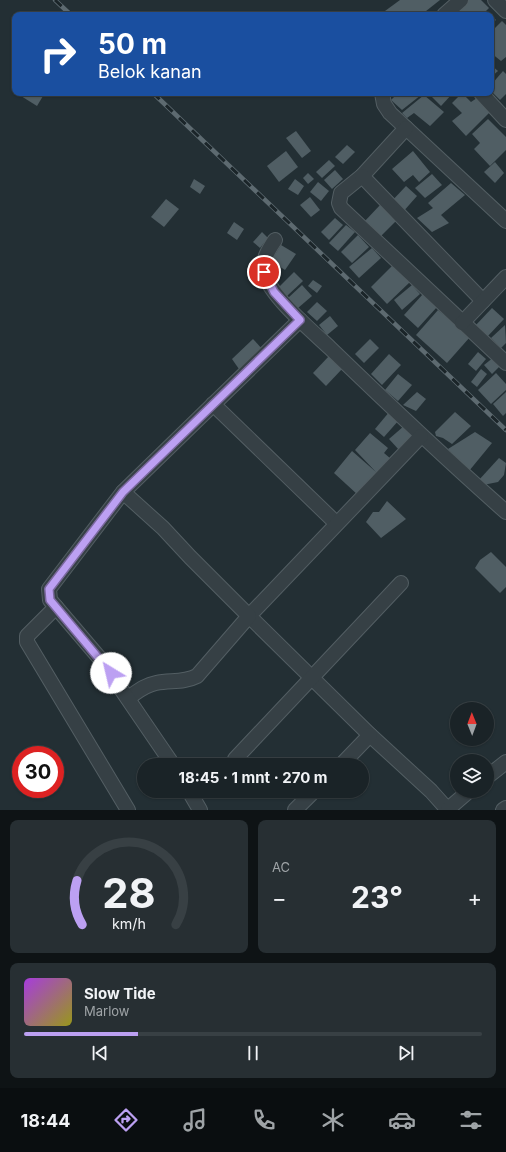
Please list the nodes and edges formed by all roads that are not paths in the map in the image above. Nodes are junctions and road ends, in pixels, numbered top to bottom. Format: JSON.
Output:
{"nodes":[{"id":1,"x":460,"y":0,"type":"edge"},
{"id":2,"x":494,"y":0,"type":"edge"},
{"id":3,"x":506,"y":11,"type":"edge"},
{"id":4,"x":447,"y":12,"type":"edge"},
{"id":5,"x":383,"y":96,"type":"edge"},
{"id":6,"x":484,"y":96,"type":"edge"},
{"id":7,"x":506,"y":120,"type":"edge"},
{"id":8,"x":406,"y":128,"type":"junction"},
{"id":9,"x":362,"y":176,"type":"junction"},
{"id":10,"x":506,"y":220,"type":"edge"},
{"id":11,"x":275,"y":240,"type":"dead end"},
{"id":12,"x":506,"y":277,"type":"edge"},
{"id":13,"x":483,"y":301,"type":"junction"},
{"id":14,"x":300,"y":320,"type":"junction"},
{"id":15,"x":462,"y":323,"type":"junction"},
{"id":16,"x":506,"y":363,"type":"edge"},
{"id":17,"x":213,"y":404,"type":"junction"},
{"id":18,"x":421,"y":436,"type":"junction"},
{"id":19,"x":123,"y":492,"type":"junction"},
{"id":20,"x":506,"y":512,"type":"edge"},
{"id":21,"x":336,"y":523,"type":"junction"},
{"id":22,"x":401,"y":583,"type":"dead end"},
{"id":23,"x":56,"y":607,"type":"junction"},
{"id":24,"x":250,"y":616,"type":"junction"},
{"id":25,"x":310,"y":677,"type":"junction"},
{"id":26,"x":128,"y":698,"type":"junction"},
{"id":27,"x":370,"y":735,"type":"junction"},
{"id":28,"x":168,"y":758,"type":"edge"},
{"id":29,"x":236,"y":758,"type":"edge"},
{"id":30,"x":348,"y":758,"type":"edge"},
{"id":31,"x":506,"y":762,"type":"edge"},
{"id":32,"x":494,"y":771,"type":"edge"},
{"id":33,"x":192,"y":798,"type":"edge"},
{"id":34,"x":307,"y":798,"type":"edge"},
{"id":35,"x":461,"y":798,"type":"edge"},
{"id":36,"x":506,"y":808,"type":"edge"},
{"id":37,"x":128,"y":810,"type":"edge"},
{"id":38,"x":200,"y":810,"type":"edge"},
{"id":39,"x":295,"y":810,"type":"edge"},
{"id":40,"x":448,"y":810,"type":"edge"},
{"id":41,"x":503,"y":810,"type":"edge"}],
"edges":[{"from":1,"to":4,"type":"street"},
{"from":2,"to":3,"type":"street"},
{"from":5,"to":8,"type":"street"},
{"from":6,"to":7,"type":"street"},
{"from":8,"to":9,"type":"street"},
{"from":8,"to":10,"type":"street"},
{"from":9,"to":13,"type":"street"},
{"from":9,"to":15,"type":"street"},
{"from":11,"to":14,"type":"street"},
{"from":12,"to":13,"type":"street"},
{"from":13,"to":15,"type":"street"},
{"from":14,"to":17,"type":"street"},
{"from":14,"to":18,"type":"street"},
{"from":15,"to":16,"type":"street"},
{"from":17,"to":19,"type":"street"},
{"from":17,"to":21,"type":"street"},
{"from":18,"to":20,"type":"street"},
{"from":18,"to":21,"type":"street"},
{"from":19,"to":23,"type":"street"},
{"from":19,"to":24,"type":"street"},
{"from":21,"to":24,"type":"street"},
{"from":22,"to":25,"type":"street"},
{"from":23,"to":26,"type":"street"},
{"from":23,"to":37,"type":"street"},
{"from":24,"to":25,"type":"street"},
{"from":24,"to":26,"type":"street"},
{"from":25,"to":27,"type":"street"},
{"from":25,"to":29,"type":"street"},
{"from":26,"to":28,"type":"street"},
{"from":27,"to":30,"type":"street"},
{"from":27,"to":40,"type":"street"},
{"from":31,"to":32,"type":"street"},
{"from":33,"to":38,"type":"street"},
{"from":34,"to":39,"type":"street"},
{"from":35,"to":40,"type":"street"},
{"from":36,"to":41,"type":"street"}]}
